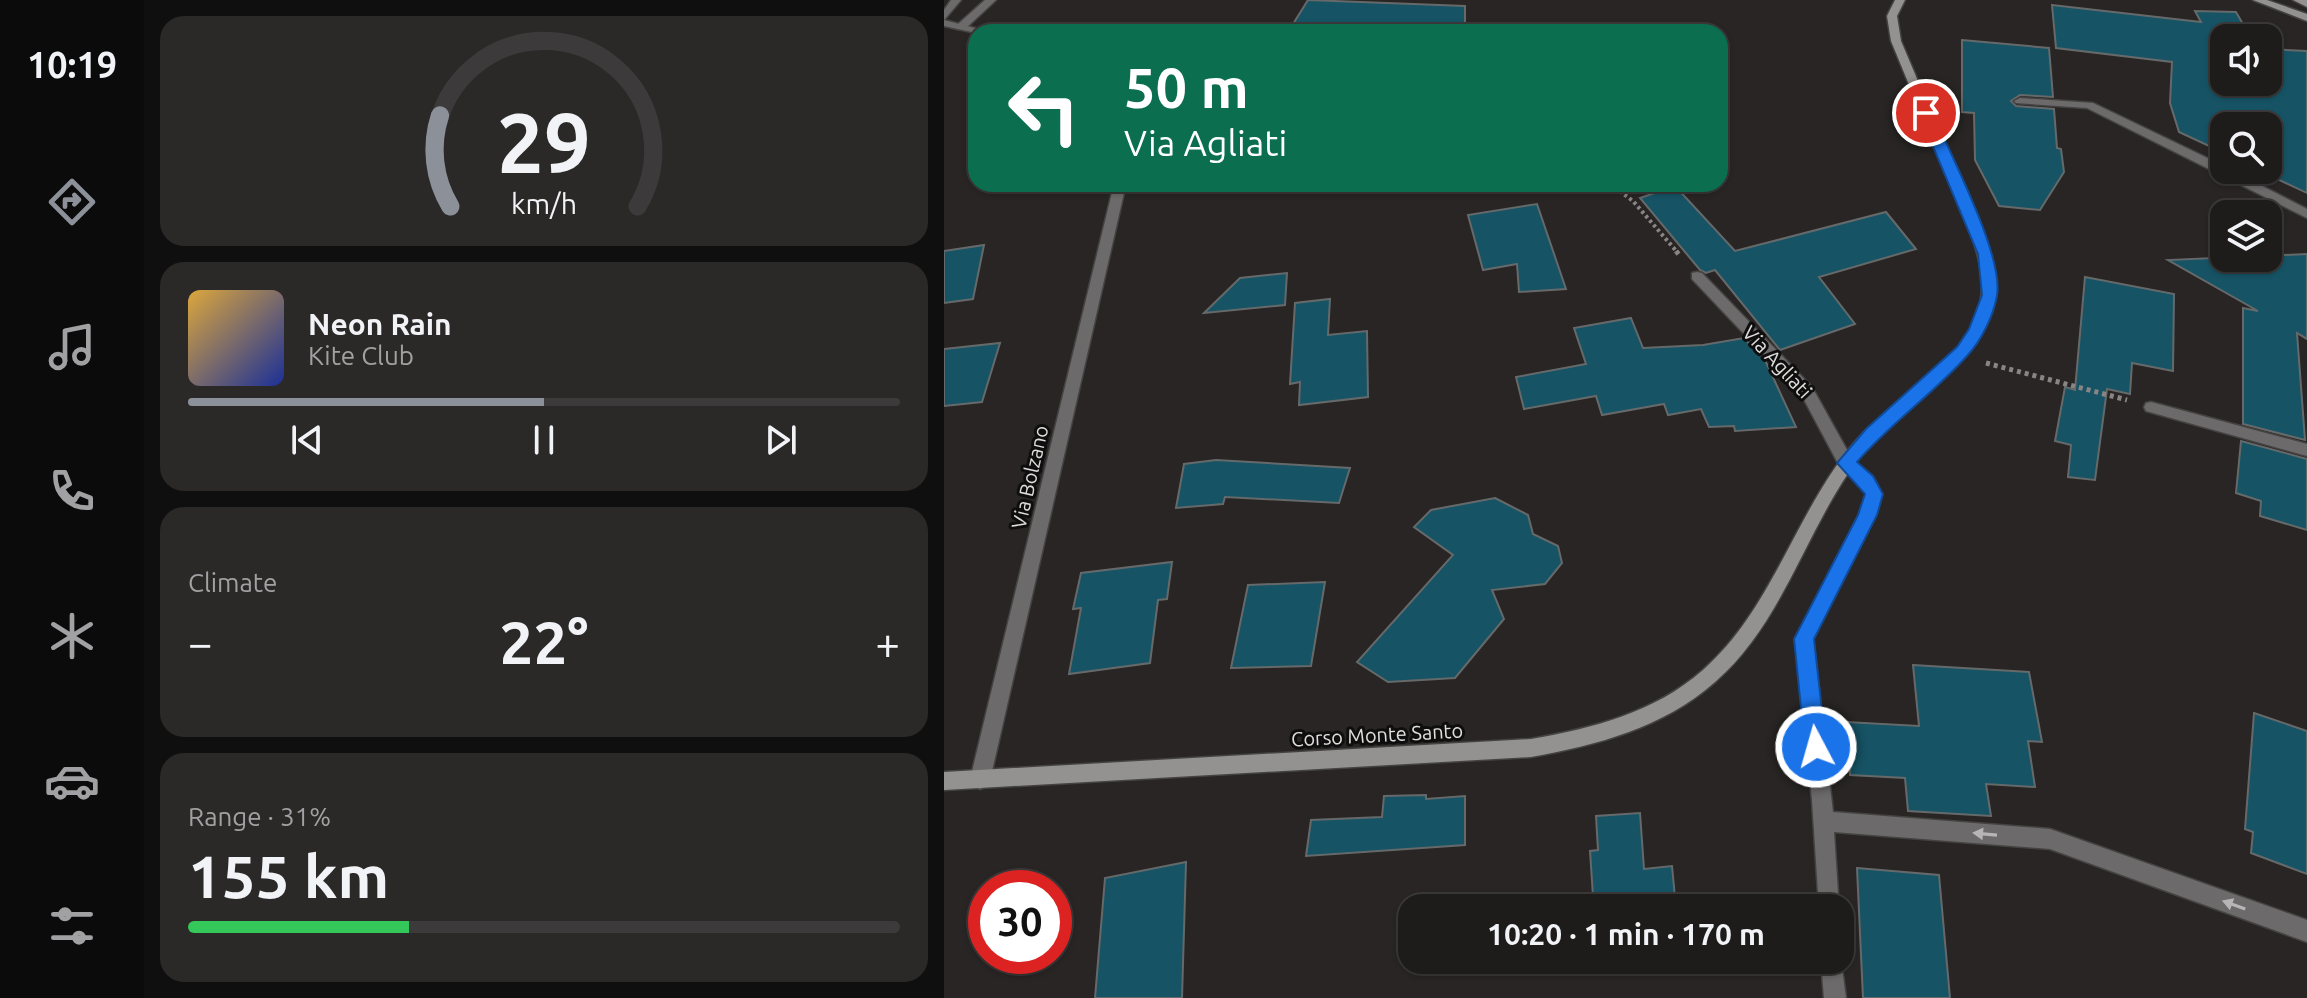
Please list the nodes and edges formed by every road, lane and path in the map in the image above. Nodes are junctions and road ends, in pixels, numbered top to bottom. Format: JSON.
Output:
{"nodes":[{"id":1,"x":956,"y":0,"type":"edge"},
{"id":2,"x":991,"y":0,"type":"edge"},
{"id":3,"x":1900,"y":0,"type":"edge"},
{"id":4,"x":2258,"y":0,"type":"edge"},
{"id":5,"x":2298,"y":0,"type":"edge"},
{"id":6,"x":2307,"y":4,"type":"edge"},
{"id":7,"x":2307,"y":18,"type":"edge"},
{"id":8,"x":944,"y":20,"type":"edge"},
{"id":9,"x":961,"y":27,"type":"junction"},
{"id":10,"x":968,"y":28,"type":"edge"},
{"id":11,"x":2020,"y":101,"type":"dead end"},
{"id":12,"x":1118,"y":192,"type":"edge"},
{"id":13,"x":1621,"y":192,"type":"edge"},
{"id":14,"x":2307,"y":214,"type":"edge"},
{"id":15,"x":1697,"y":276,"type":"joint"},
{"id":16,"x":1981,"y":361,"type":"dead end"},
{"id":17,"x":2151,"y":407,"type":"joint"},
{"id":18,"x":2307,"y":450,"type":"edge"},
{"id":19,"x":1846,"y":463,"type":"junction"},
{"id":20,"x":980,"y":780,"type":"junction"},
{"id":21,"x":944,"y":781,"type":"edge"},
{"id":22,"x":1823,"y":821,"type":"junction"},
{"id":23,"x":1828,"y":894,"type":"edge"},
{"id":24,"x":2307,"y":931,"type":"edge"},
{"id":25,"x":1833,"y":974,"type":"edge"},
{"id":26,"x":1835,"y":998,"type":"edge"}],
"edges":[{"from":1,"to":8,"type":"street"},
{"from":2,"to":9,"type":"street"},
{"from":3,"to":19,"type":"main road","name":"Corso Monte Santo"},
{"from":4,"to":7,"type":"main road"},
{"from":5,"to":6,"type":"main road"},
{"from":8,"to":9,"type":"street"},
{"from":9,"to":10,"type":"street"},
{"from":11,"to":14,"type":"street"},
{"from":12,"to":20,"type":"street","name":"Via Bolzano"},
{"from":13,"to":15,"type":"path"},
{"from":15,"to":19,"type":"street","name":"Via Agliati"},
{"from":16,"to":17,"type":"path"},
{"from":17,"to":18,"type":"street"},
{"from":19,"to":20,"type":"main road","name":"Corso Monte Santo"},
{"from":19,"to":22,"type":"street","name":"Via Agliati"},
{"from":20,"to":21,"type":"main road","name":"Corso Monte Santo"},
{"from":22,"to":23,"type":"street","name":"Via Agliati"},
{"from":24,"to":22,"type":"street","one_way":true},
{"from":25,"to":26,"type":"street"}]}
